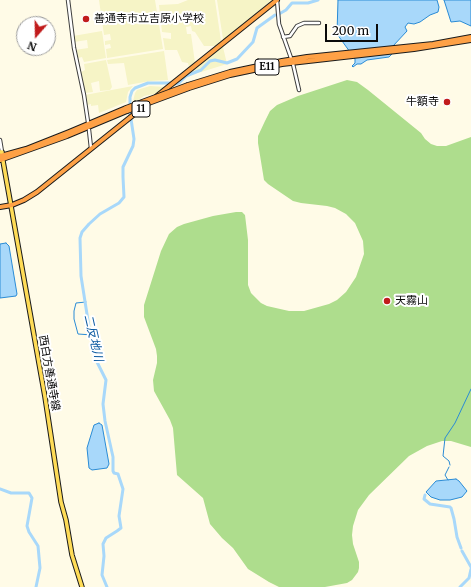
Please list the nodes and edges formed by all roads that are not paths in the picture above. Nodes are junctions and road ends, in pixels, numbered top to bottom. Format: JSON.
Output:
{"nodes":[{"id":1,"x":68,"y":0,"type":"edge"},
{"id":2,"x":277,"y":0,"type":"edge"},
{"id":3,"x":319,"y":23,"type":"dead end"},
{"id":4,"x":283,"y":37,"type":"junction"},
{"id":5,"x":471,"y":37,"type":"edge"},
{"id":6,"x":471,"y":40,"type":"edge"},
{"id":7,"x":395,"y":50,"type":"junction"},
{"id":8,"x":291,"y":58,"type":"dead end"},
{"id":9,"x":293,"y":64,"type":"dead end"},
{"id":10,"x":299,"y":90,"type":"dead end"},
{"id":11,"x":127,"y":109,"type":"junction"},
{"id":12,"x":88,"y":122,"type":"dead end"},
{"id":13,"x":89,"y":130,"type":"dead end"},
{"id":14,"x":0,"y":140,"type":"edge"},
{"id":15,"x":91,"y":149,"type":"junction"},
{"id":16,"x":1,"y":154,"type":"edge"},
{"id":17,"x":2,"y":161,"type":"edge"},
{"id":18,"x":12,"y":205,"type":"junction"},
{"id":19,"x":0,"y":207,"type":"edge"},
{"id":20,"x":82,"y":587,"type":"edge"}],
"edges":[{"from":1,"to":12,"type":"street"},
{"from":2,"to":4,"type":"street"},
{"from":2,"to":15,"type":"highway","number":"11"},
{"from":3,"to":4,"type":"street"},
{"from":4,"to":8,"type":"street"},
{"from":5,"to":7,"type":"highway","number":"E11"},
{"from":6,"to":7,"type":"highway","number":"E11"},
{"from":7,"to":11,"type":"highway","number":"E11","bridge":true},
{"from":9,"to":10,"type":"street"},
{"from":11,"to":16,"type":"highway","number":"E11"},
{"from":11,"to":17,"type":"highway","number":"E11"},
{"from":13,"to":15,"type":"street"},
{"from":14,"to":16,"type":"street"},
{"from":15,"to":18,"type":"highway","number":"11"},
{"from":17,"to":18,"type":"main road","name":"西白方善通寺線"},
{"from":18,"to":19,"type":"highway","number":"11"},
{"from":18,"to":20,"type":"main road","name":"西白方善通寺線"}]}
